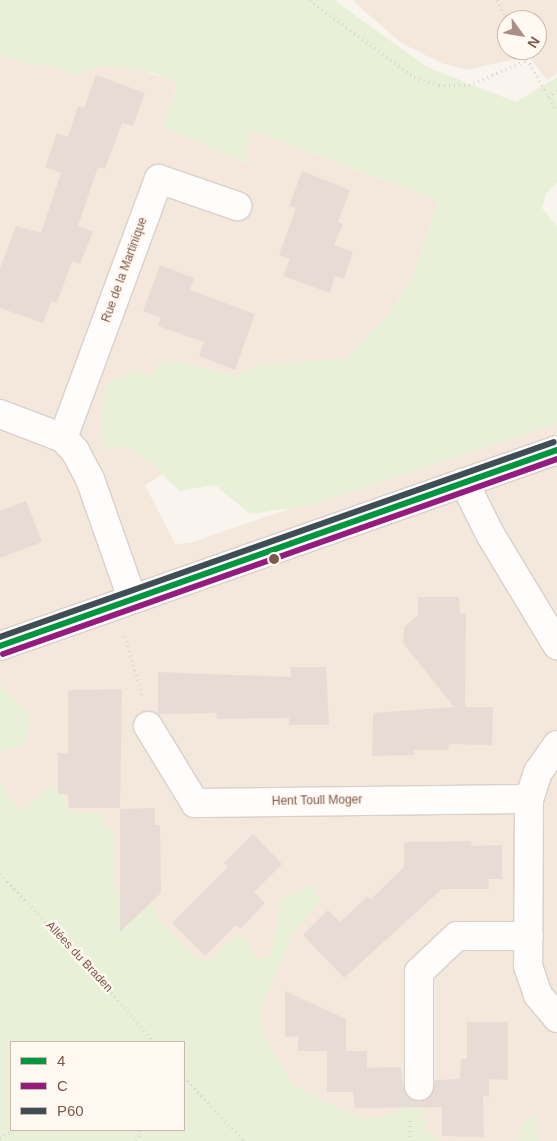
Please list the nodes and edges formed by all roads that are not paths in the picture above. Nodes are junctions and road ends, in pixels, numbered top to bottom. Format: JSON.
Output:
{"nodes":[{"id":1,"x":237,"y":206,"type":"dead end"},
{"id":2,"x":0,"y":414,"type":"edge"},
{"id":3,"x":63,"y":438,"type":"junction"},
{"id":4,"x":557,"y":450,"type":"edge"},
{"id":5,"x":464,"y":482,"type":"junction"},
{"id":6,"x":125,"y":601,"type":"junction"},
{"id":7,"x":557,"y":645,"type":"edge"},
{"id":8,"x":0,"y":646,"type":"edge"},
{"id":9,"x":148,"y":726,"type":"road end"},
{"id":10,"x":557,"y":746,"type":"edge"},
{"id":11,"x":529,"y":799,"type":"junction"},
{"id":12,"x":529,"y":936,"type":"junction"},
{"id":13,"x":557,"y":1018,"type":"edge"},
{"id":14,"x":419,"y":1086,"type":"dead end"}],
"edges":[{"from":1,"to":3,"type":"street","name":"Rue de la Martinique"},
{"from":2,"to":3,"type":"street"},
{"from":3,"to":6,"type":"street"},
{"from":4,"to":5,"type":"street"},
{"from":5,"to":6,"type":"street"},
{"from":5,"to":7,"type":"street"},
{"from":6,"to":8,"type":"street"},
{"from":9,"to":11,"type":"street","name":"Hent Toull Moger"},
{"from":10,"to":11,"type":"street"},
{"from":11,"to":12,"type":"street"},
{"from":12,"to":13,"type":"street"},
{"from":12,"to":14,"type":"street"}]}
